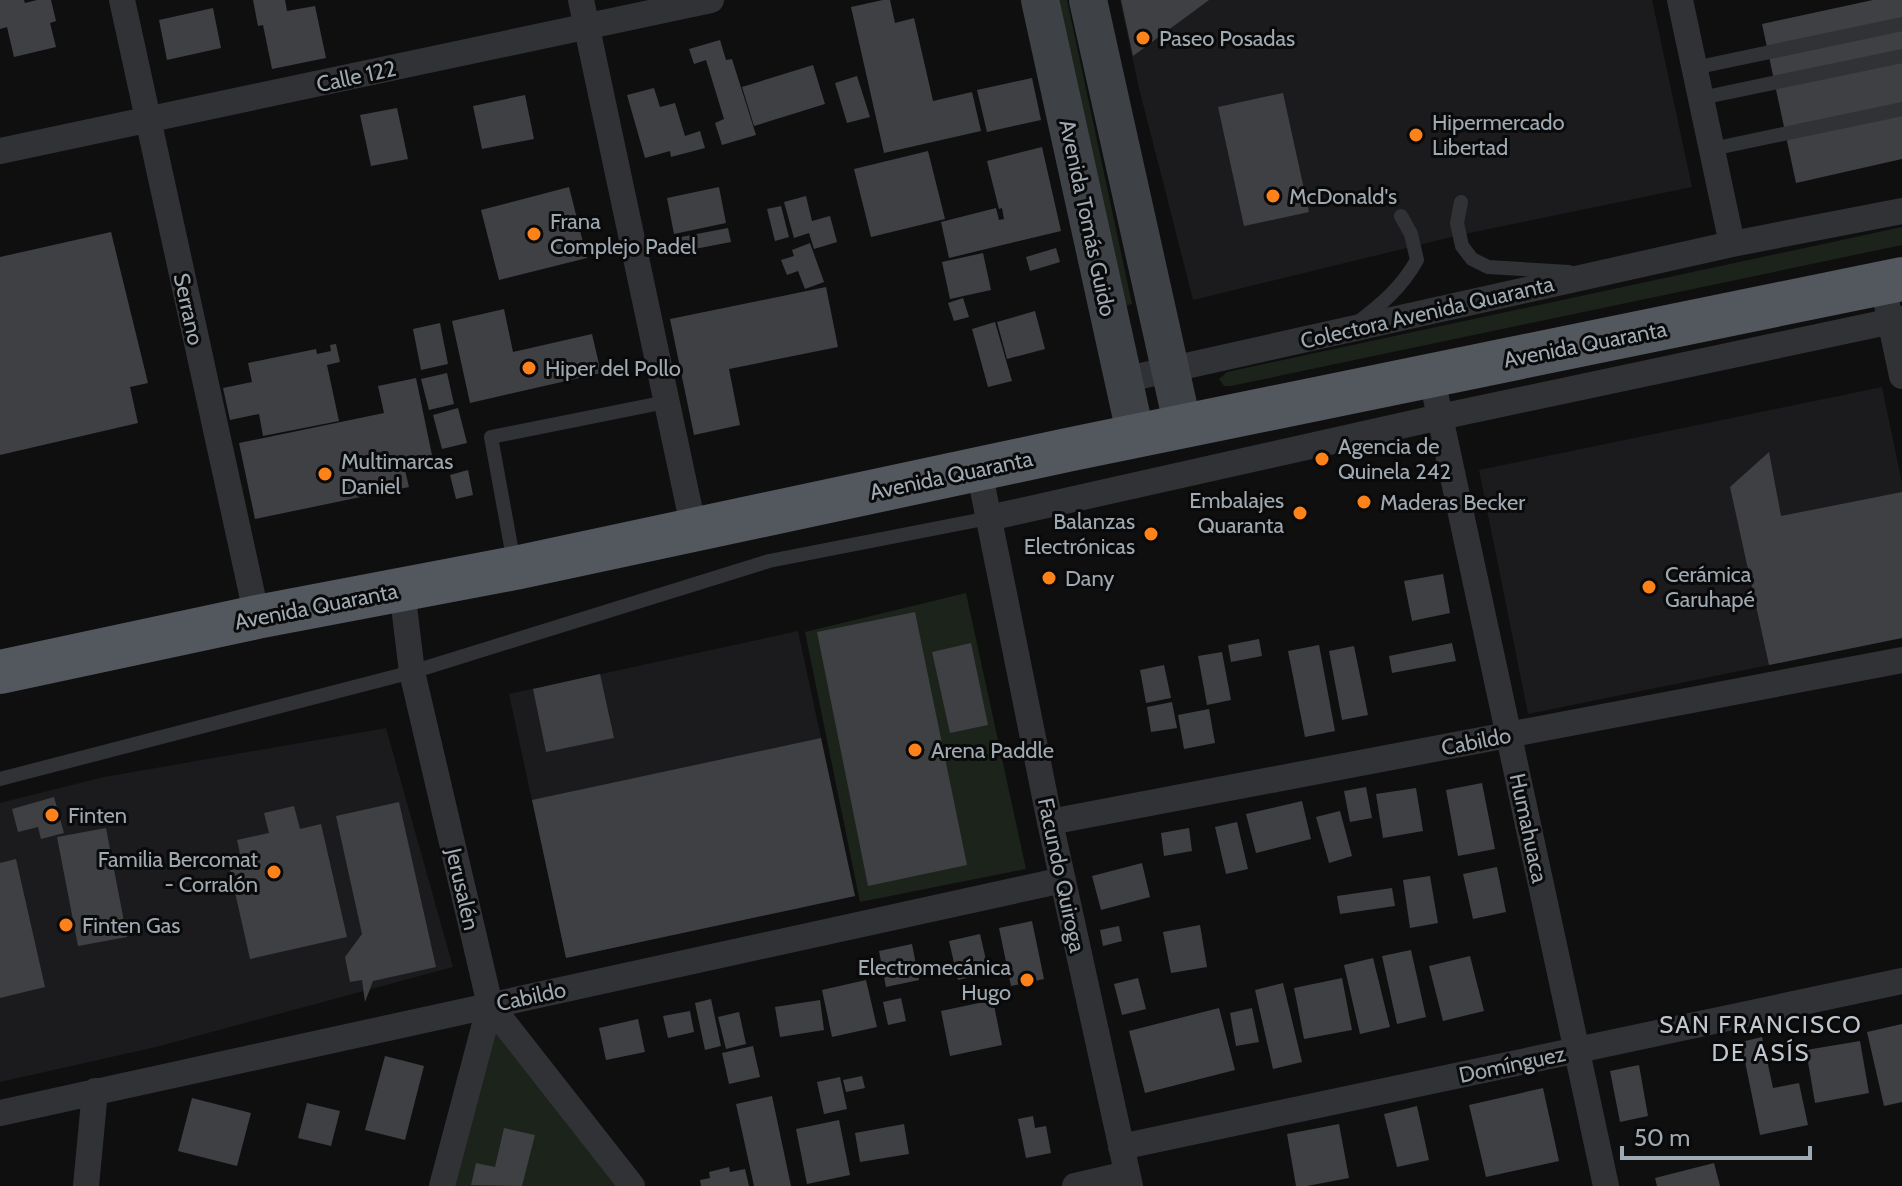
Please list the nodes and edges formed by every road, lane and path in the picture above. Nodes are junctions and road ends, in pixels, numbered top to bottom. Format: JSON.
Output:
{"nodes":[{"id":1,"x":122,"y":0,"type":"edge"},
{"id":2,"x":581,"y":0,"type":"edge"},
{"id":3,"x":711,"y":0,"type":"edge"},
{"id":4,"x":1040,"y":0,"type":"edge"},
{"id":5,"x":1088,"y":0,"type":"edge"},
{"id":6,"x":1680,"y":0,"type":"edge"},
{"id":7,"x":1902,"y":24,"type":"edge"},
{"id":8,"x":587,"y":26,"type":"junction"},
{"id":9,"x":1902,"y":56,"type":"edge"},
{"id":10,"x":1694,"y":68,"type":"junction"},
{"id":11,"x":1701,"y":98,"type":"junction"},
{"id":12,"x":1902,"y":109,"type":"edge"},
{"id":13,"x":148,"y":120,"type":"junction"},
{"id":14,"x":1712,"y":149,"type":"junction"},
{"id":15,"x":0,"y":151,"type":"edge"},
{"id":16,"x":1461,"y":202,"type":"dead end"},
{"id":17,"x":1902,"y":211,"type":"edge"},
{"id":18,"x":1401,"y":216,"type":"dead end"},
{"id":19,"x":1732,"y":244,"type":"junction"},
{"id":20,"x":1598,"y":274,"type":"junction"},
{"id":21,"x":1894,"y":301,"type":"edge"},
{"id":22,"x":1347,"y":330,"type":"junction"},
{"id":23,"x":1170,"y":370,"type":"junction"},
{"id":24,"x":1431,"y":375,"type":"junction"},
{"id":25,"x":1902,"y":376,"type":"edge"},
{"id":26,"x":1123,"y":380,"type":"junction"},
{"id":27,"x":666,"y":402,"type":"junction"},
{"id":28,"x":1440,"y":417,"type":"junction"},
{"id":29,"x":1183,"y":427,"type":"junction"},
{"id":30,"x":1136,"y":437,"type":"junction"},
{"id":31,"x":979,"y":470,"type":"junction"},
{"id":32,"x":989,"y":518,"type":"junction"},
{"id":33,"x":694,"y":530,"type":"junction"},
{"id":34,"x":515,"y":568,"type":"junction"},
{"id":35,"x":402,"y":590,"type":"junction"},
{"id":36,"x":257,"y":617,"type":"junction"},
{"id":37,"x":1902,"y":660,"type":"edge"},
{"id":38,"x":0,"y":672,"type":"edge"},
{"id":39,"x":412,"y":672,"type":"junction"},
{"id":40,"x":1509,"y":735,"type":"junction"},
{"id":41,"x":0,"y":779,"type":"edge"},
{"id":42,"x":1050,"y":822,"type":"junction"},
{"id":43,"x":1063,"y":880,"type":"junction"},
{"id":44,"x":1902,"y":981,"type":"edge"},
{"id":45,"x":490,"y":1005,"type":"junction"},
{"id":46,"x":1576,"y":1050,"type":"junction"},
{"id":47,"x":95,"y":1091,"type":"junction"},
{"id":48,"x":0,"y":1113,"type":"edge"},
{"id":49,"x":1121,"y":1147,"type":"junction"},
{"id":50,"x":1128,"y":1180,"type":"edge"},
{"id":51,"x":86,"y":1186,"type":"edge"},
{"id":52,"x":442,"y":1186,"type":"edge"},
{"id":53,"x":632,"y":1186,"type":"edge"},
{"id":54,"x":1075,"y":1186,"type":"edge"},
{"id":55,"x":1606,"y":1186,"type":"edge"}],
"edges":[{"from":1,"to":13,"type":"street","name":"Serrano"},
{"from":2,"to":8,"type":"street"},
{"from":3,"to":8,"type":"street","name":"Calle 122"},
{"from":4,"to":26,"type":"main road","name":"Avenida Tomás Guido"},
{"from":5,"to":23,"type":"main road"},
{"from":6,"to":10,"type":"street"},
{"from":7,"to":10,"type":"lane"},
{"from":8,"to":13,"type":"street","name":"Calle 122"},
{"from":8,"to":27,"type":"street"},
{"from":9,"to":11,"type":"lane"},
{"from":10,"to":11,"type":"street"},
{"from":11,"to":14,"type":"street"},
{"from":12,"to":14,"type":"lane"},
{"from":13,"to":15,"type":"street","name":"Calle 122"},
{"from":13,"to":36,"type":"street","name":"Serrano"},
{"from":14,"to":19,"type":"street"},
{"from":16,"to":20,"type":"lane"},
{"from":17,"to":19,"type":"street","name":"Colectora Avenida Quaranta"},
{"from":18,"to":22,"type":"lane"},
{"from":19,"to":20,"type":"street","name":"Colectora Avenida Quaranta"},
{"from":20,"to":22,"type":"street","name":"Colectora Avenida Quaranta"},
{"from":21,"to":24,"type":"highway","name":"Avenida Quaranta"},
{"from":21,"to":25,"type":"street"},
{"from":21,"to":28,"type":"street"},
{"from":22,"to":23,"type":"street","name":"Colectora Avenida Quaranta"},
{"from":23,"to":26,"type":"street","name":"Colectora Avenida Quaranta"},
{"from":23,"to":29,"type":"main road"},
{"from":24,"to":28,"type":"street","name":"Humahuaca"},
{"from":24,"to":29,"type":"highway","name":"Avenida Quaranta"},
{"from":26,"to":30,"type":"main road","name":"Avenida Tomás Guido"},
{"from":27,"to":33,"type":"street"},
{"from":27,"to":34,"type":"lane"},
{"from":28,"to":32,"type":"street"},
{"from":28,"to":40,"type":"street","name":"Humahuaca"},
{"from":29,"to":30,"type":"highway","name":"Avenida Quaranta"},
{"from":30,"to":31,"type":"highway","name":"Avenida Quaranta"},
{"from":31,"to":32,"type":"street","name":"Facundo Quiroga"},
{"from":31,"to":33,"type":"highway","name":"Avenida Quaranta"},
{"from":32,"to":39,"type":"lane"},
{"from":32,"to":42,"type":"street","name":"Facundo Quiroga"},
{"from":33,"to":34,"type":"highway","name":"Avenida Quaranta"},
{"from":34,"to":35,"type":"highway","name":"Avenida Quaranta"},
{"from":35,"to":36,"type":"highway","name":"Avenida Quaranta"},
{"from":35,"to":39,"type":"street","name":"Jerusalén"},
{"from":36,"to":38,"type":"highway","name":"Avenida Quaranta"},
{"from":37,"to":40,"type":"street","name":"Cabildo"},
{"from":39,"to":41,"type":"lane"},
{"from":39,"to":45,"type":"street","name":"Jerusalén"},
{"from":40,"to":42,"type":"street","name":"Cabildo"},
{"from":40,"to":46,"type":"street","name":"Humahuaca"},
{"from":42,"to":43,"type":"street","name":"Facundo Quiroga"},
{"from":43,"to":45,"type":"street","name":"Cabildo"},
{"from":43,"to":49,"type":"street","name":"Facundo Quiroga"},
{"from":44,"to":46,"type":"street","name":"Domínguez"},
{"from":45,"to":47,"type":"street","name":"Cabildo"},
{"from":45,"to":52,"type":"street","name":"Jerusalén"},
{"from":45,"to":53,"type":"street"},
{"from":46,"to":49,"type":"street","name":"Domínguez"},
{"from":46,"to":55,"type":"street","name":"Humahuaca"},
{"from":47,"to":48,"type":"street","name":"Cabildo"},
{"from":47,"to":51,"type":"street"},
{"from":49,"to":50,"type":"street","name":"Facundo Quiroga"},
{"from":50,"to":54,"type":"street"}]}
